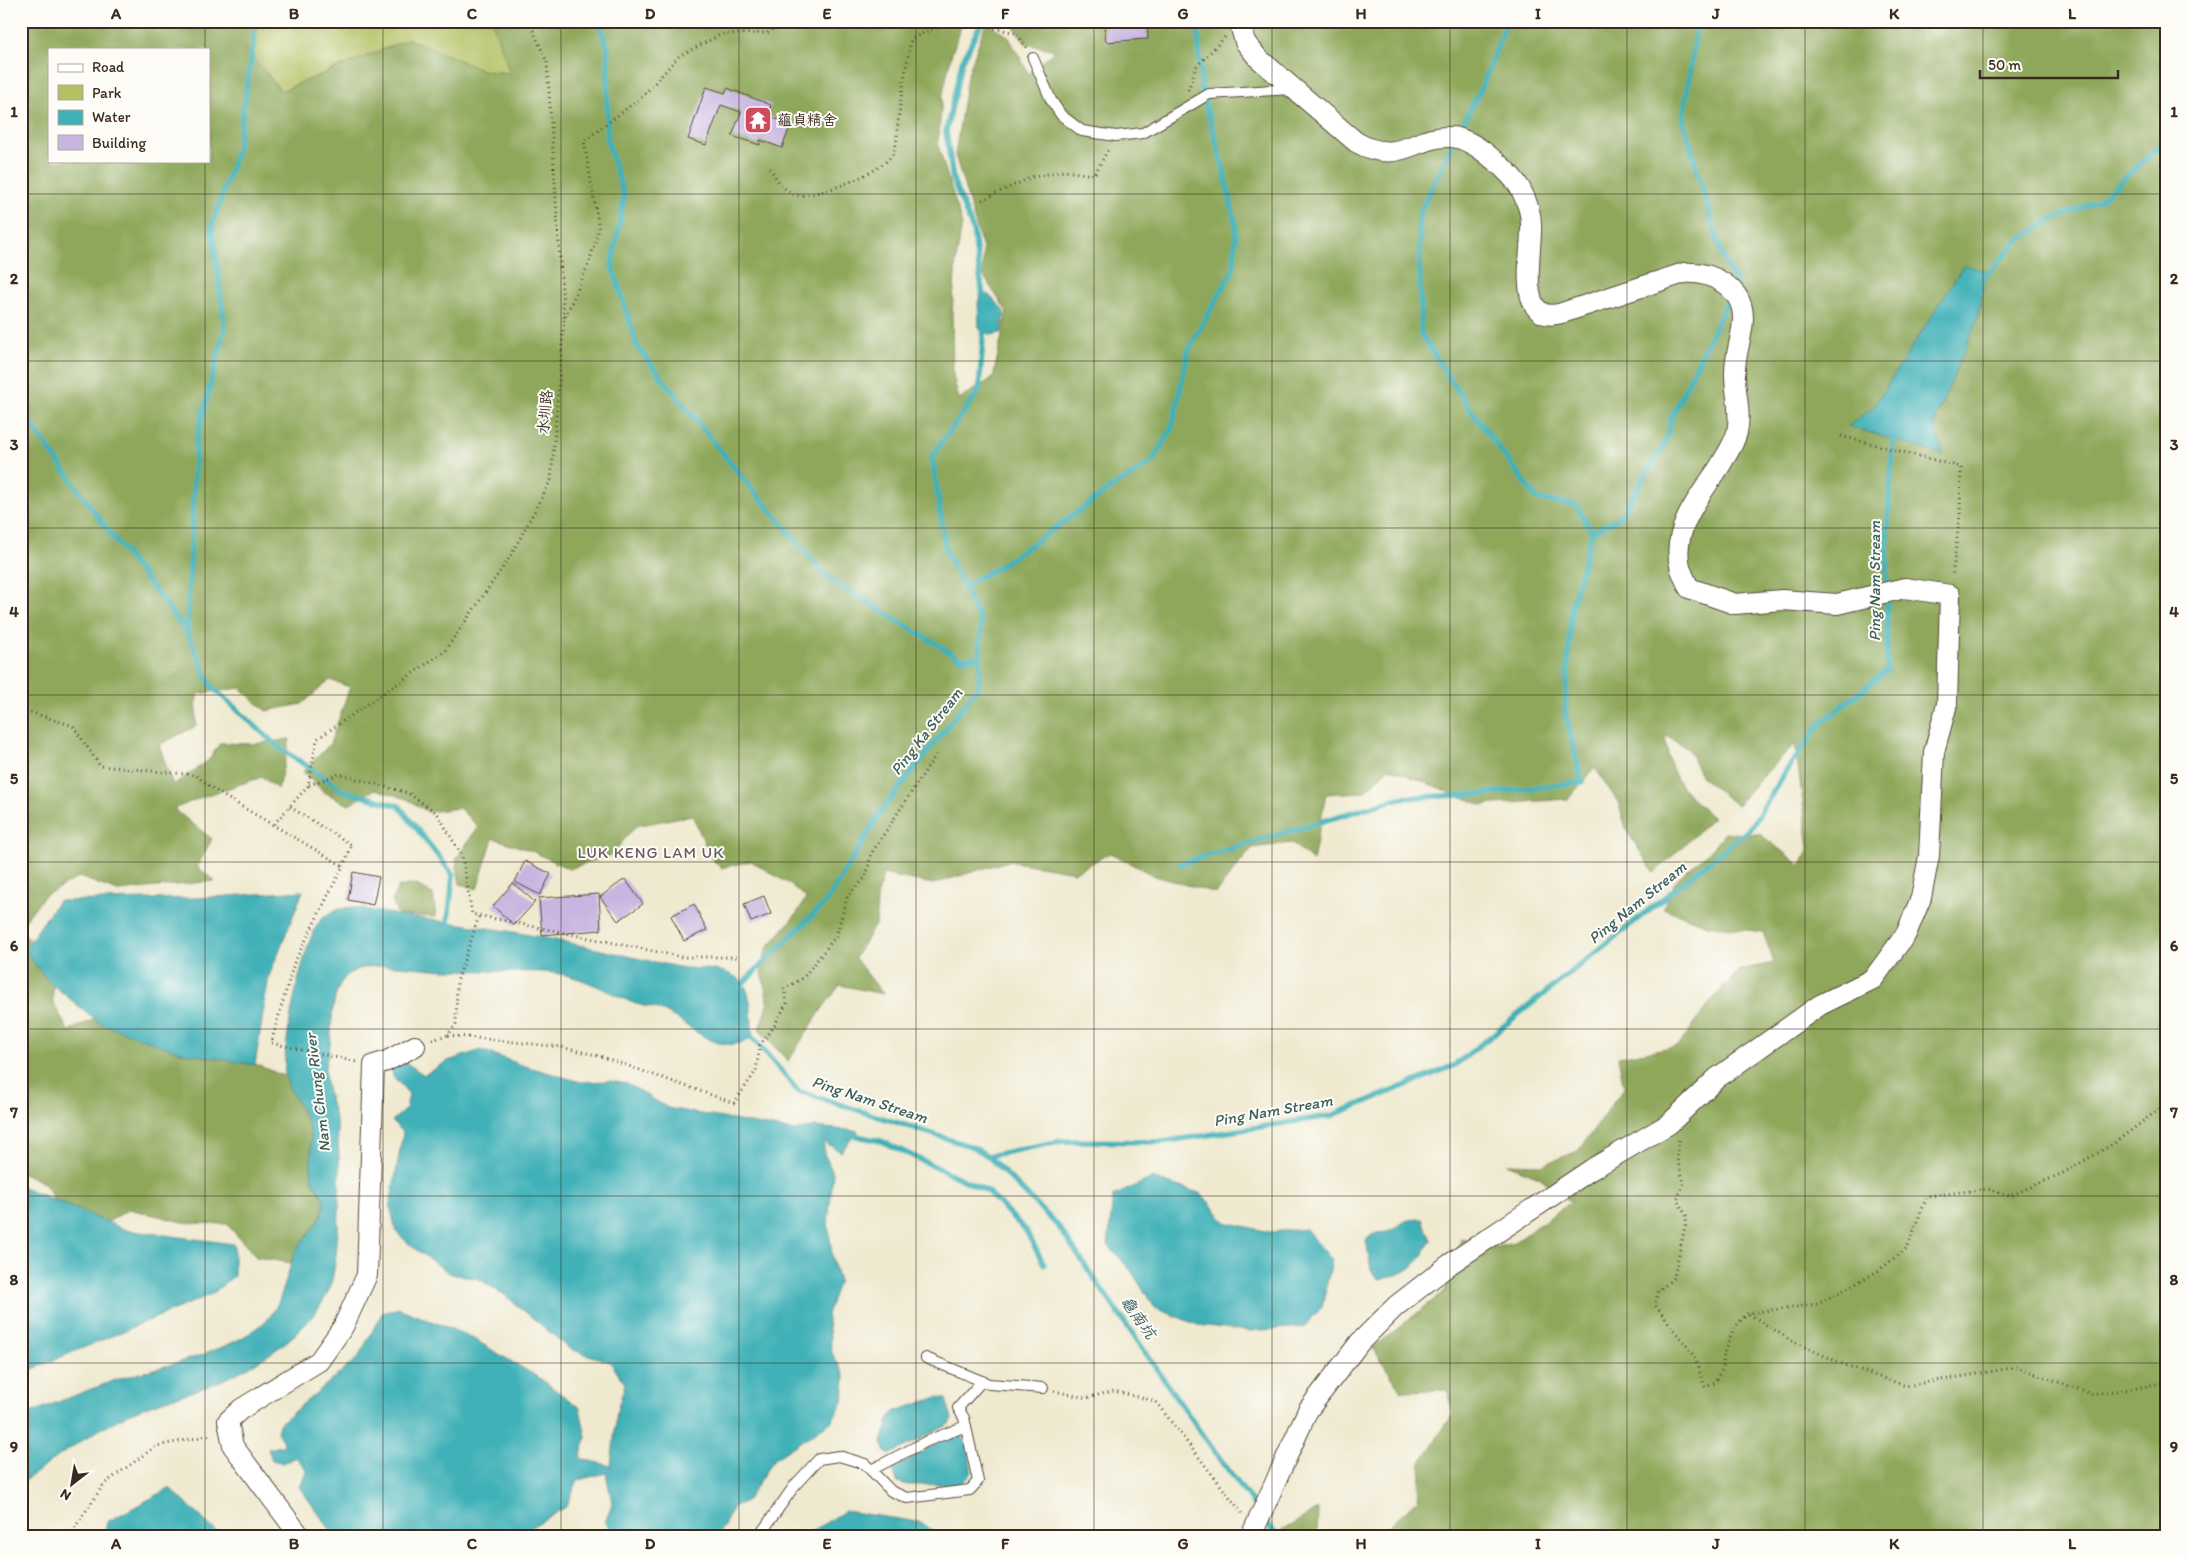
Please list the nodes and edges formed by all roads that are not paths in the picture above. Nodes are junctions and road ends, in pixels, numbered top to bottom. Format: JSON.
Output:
{"nodes":[{"id":1,"x":1239,"y":22,"type":"edge"},
{"id":2,"x":1032,"y":58,"type":"road end"},
{"id":3,"x":1295,"y":89,"type":"junction"},
{"id":4,"x":415,"y":1046,"type":"road end"},
{"id":5,"x":926,"y":1358,"type":"dead end"},
{"id":6,"x":982,"y":1381,"type":"junction"},
{"id":7,"x":1043,"y":1388,"type":"road end"},
{"id":8,"x":966,"y":1426,"type":"junction"},
{"id":9,"x":871,"y":1470,"type":"junction"},
{"id":10,"x":1253,"y":1533,"type":"edge"},
{"id":11,"x":300,"y":1536,"type":"edge"},
{"id":12,"x":759,"y":1536,"type":"edge"}],
"edges":[{"from":1,"to":3,"type":"street"},
{"from":2,"to":3,"type":"lane"},
{"from":3,"to":10,"type":"street"},
{"from":4,"to":11,"type":"street"},
{"from":5,"to":6,"type":"lane"},
{"from":6,"to":7,"type":"lane"},
{"from":6,"to":8,"type":"lane"},
{"from":8,"to":9,"type":"lane"},
{"from":8,"to":9,"type":"lane"},
{"from":9,"to":12,"type":"lane"}]}
